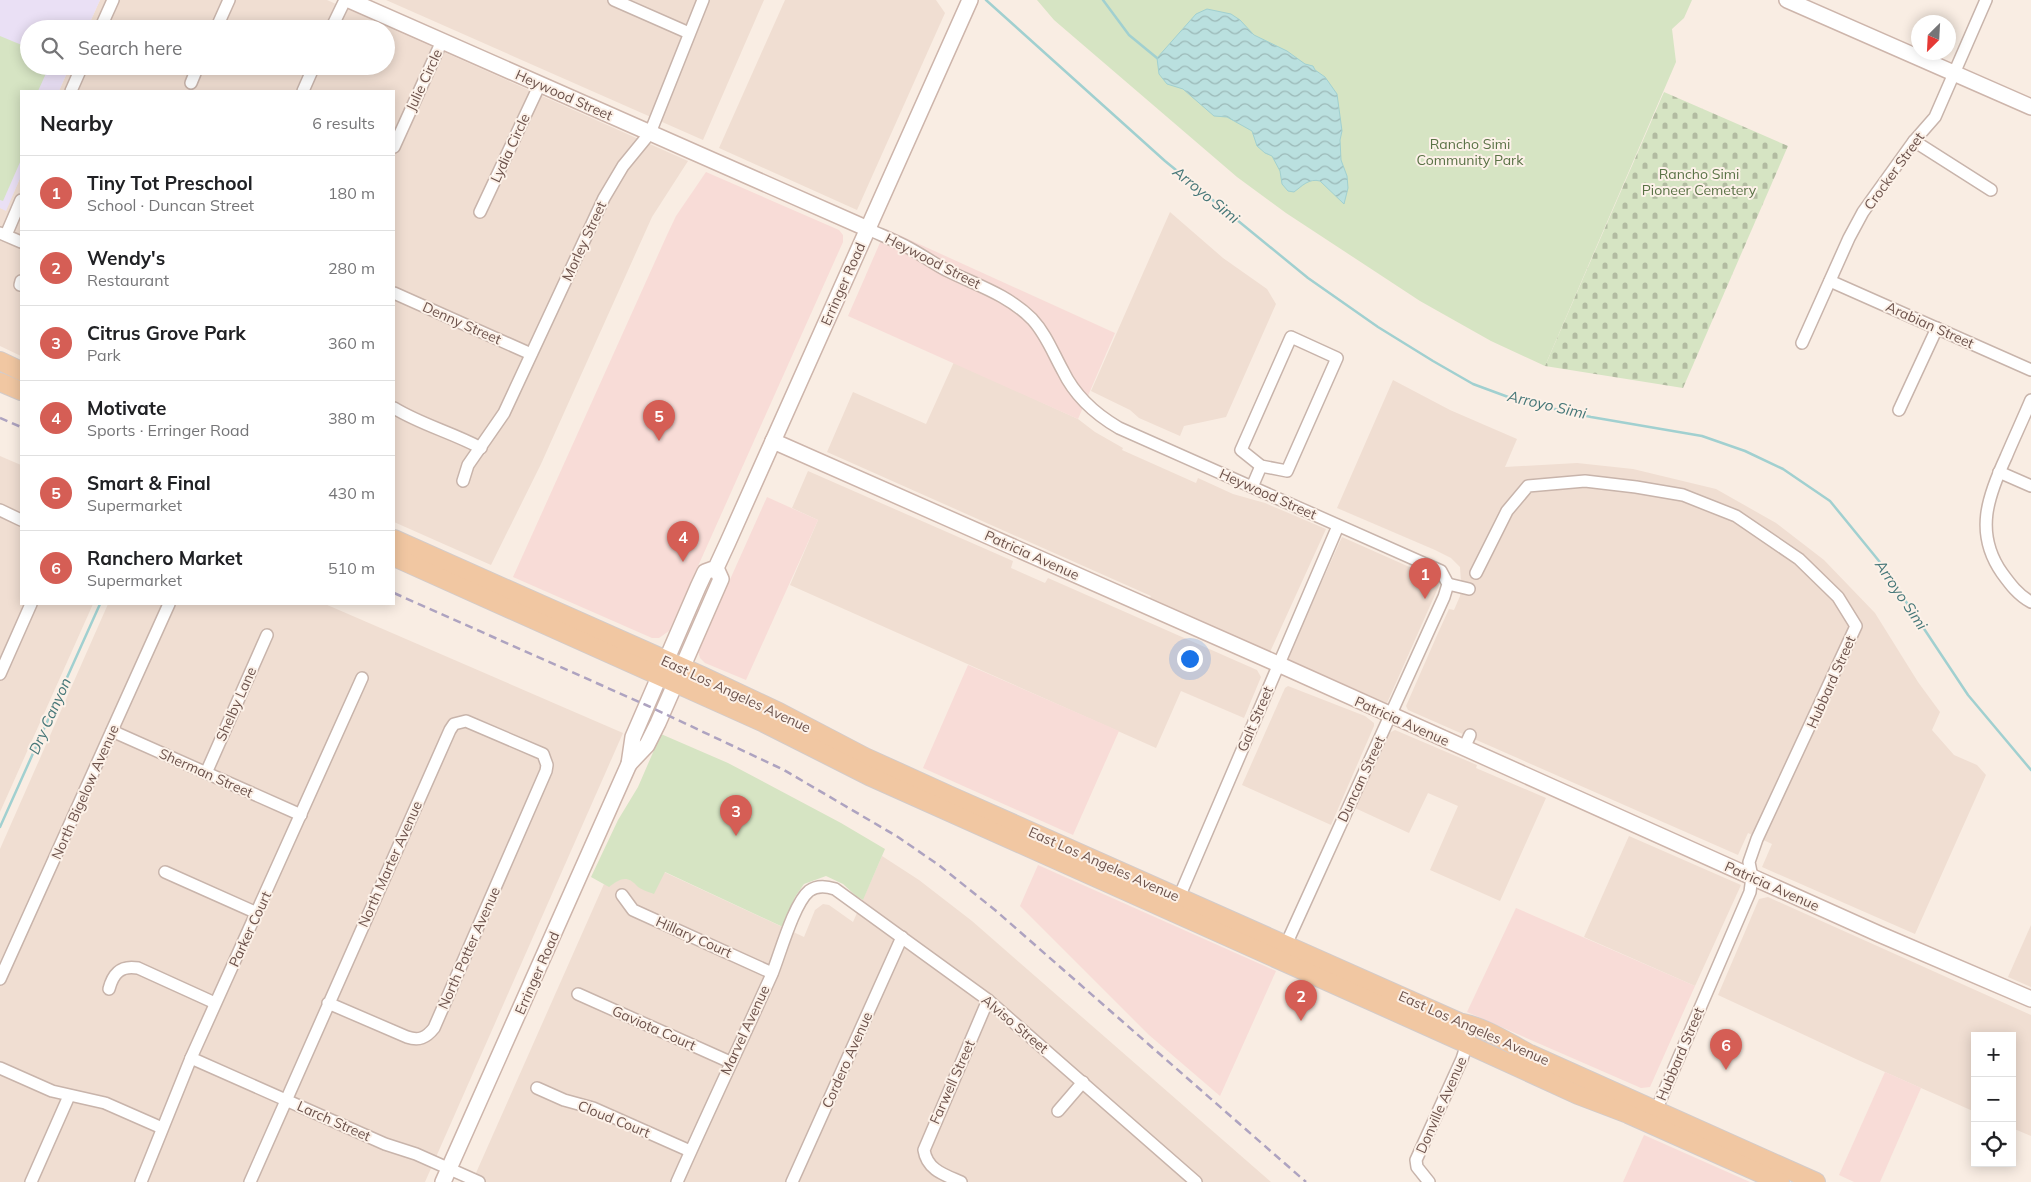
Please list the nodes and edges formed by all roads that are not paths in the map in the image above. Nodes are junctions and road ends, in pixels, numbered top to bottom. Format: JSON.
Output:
{"nodes":[{"id":1,"x":113,"y":0,"type":"edge"},
{"id":2,"x":229,"y":0,"type":"edge"},
{"id":3,"x":345,"y":0,"type":"edge"},
{"id":4,"x":349,"y":0,"type":"edge"},
{"id":5,"x":614,"y":0,"type":"edge"},
{"id":6,"x":703,"y":0,"type":"edge"},
{"id":7,"x":970,"y":0,"type":"edge"},
{"id":8,"x":1787,"y":0,"type":"edge"},
{"id":9,"x":1986,"y":0,"type":"edge"},
{"id":10,"x":104,"y":20,"type":"edge"},
{"id":11,"x":220,"y":20,"type":"edge"},
{"id":12,"x":336,"y":20,"type":"edge"},
{"id":13,"x":394,"y":20,"type":"edge"},
{"id":14,"x":395,"y":20,"type":"edge"},
{"id":15,"x":689,"y":33,"type":"junction"},
{"id":16,"x":442,"y":41,"type":"junction"},
{"id":17,"x":1952,"y":73,"type":"junction"},
{"id":18,"x":78,"y":75,"type":"edge"},
{"id":19,"x":194,"y":75,"type":"edge"},
{"id":20,"x":310,"y":75,"type":"edge"},
{"id":21,"x":191,"y":83,"type":"dead end"},
{"id":22,"x":540,"y":84,"type":"junction"},
{"id":23,"x":71,"y":90,"type":"edge"},
{"id":24,"x":303,"y":90,"type":"edge"},
{"id":25,"x":2031,"y":108,"type":"edge"},
{"id":26,"x":650,"y":133,"type":"junction"},
{"id":27,"x":1914,"y":141,"type":"junction"},
{"id":28,"x":395,"y":144,"type":"edge"},
{"id":29,"x":1991,"y":190,"type":"dead end"},
{"id":30,"x":20,"y":202,"type":"edge"},
{"id":31,"x":480,"y":212,"type":"dead end"},
{"id":32,"x":868,"y":229,"type":"junction"},
{"id":33,"x":3,"y":234,"type":"edge"},
{"id":34,"x":20,"y":242,"type":"edge"},
{"id":35,"x":1830,"y":281,"type":"junction"},
{"id":36,"x":395,"y":293,"type":"edge"},
{"id":37,"x":1937,"y":328,"type":"junction"},
{"id":38,"x":1802,"y":343,"type":"dead end"},
{"id":39,"x":531,"y":354,"type":"junction"},
{"id":40,"x":0,"y":361,"type":"edge"},
{"id":41,"x":2031,"y":370,"type":"edge"},
{"id":42,"x":20,"y":371,"type":"edge"},
{"id":43,"x":0,"y":382,"type":"edge"},
{"id":44,"x":20,"y":391,"type":"edge"},
{"id":45,"x":2031,"y":400,"type":"edge"},
{"id":46,"x":395,"y":409,"type":"edge"},
{"id":47,"x":1899,"y":410,"type":"dead end"},
{"id":48,"x":774,"y":441,"type":"junction"},
{"id":49,"x":480,"y":448,"type":"junction"},
{"id":50,"x":1261,"y":466,"type":"junction"},
{"id":51,"x":1999,"y":472,"type":"junction"},
{"id":52,"x":463,"y":481,"type":"dead end"},
{"id":53,"x":2031,"y":486,"type":"edge"},
{"id":54,"x":1252,"y":487,"type":"junction"},
{"id":55,"x":0,"y":510,"type":"edge"},
{"id":56,"x":20,"y":520,"type":"edge"},
{"id":57,"x":1338,"y":526,"type":"junction"},
{"id":58,"x":395,"y":539,"type":"edge"},
{"id":59,"x":395,"y":557,"type":"edge"},
{"id":60,"x":1476,"y":573,"type":"dead end"},
{"id":61,"x":1448,"y":584,"type":"junction"},
{"id":62,"x":1469,"y":589,"type":"dead end"},
{"id":63,"x":2031,"y":602,"type":"edge"},
{"id":64,"x":31,"y":605,"type":"edge"},
{"id":65,"x":169,"y":605,"type":"edge"},
{"id":66,"x":267,"y":635,"type":"dead end"},
{"id":67,"x":1278,"y":664,"type":"junction"},
{"id":68,"x":671,"y":671,"type":"junction"},
{"id":69,"x":0,"y":674,"type":"edge"},
{"id":70,"x":362,"y":678,"type":"dead end"},
{"id":71,"x":1390,"y":716,"type":"junction"},
{"id":72,"x":112,"y":732,"type":"junction"},
{"id":73,"x":546,"y":760,"type":"joint"},
{"id":74,"x":206,"y":773,"type":"junction"},
{"id":75,"x":301,"y":816,"type":"junction"},
{"id":76,"x":165,"y":872,"type":"dead end"},
{"id":77,"x":1752,"y":877,"type":"junction"},
{"id":78,"x":821,"y":887,"type":"joint"},
{"id":79,"x":622,"y":895,"type":"dead end"},
{"id":80,"x":1175,"y":905,"type":"junction"},
{"id":81,"x":257,"y":913,"type":"junction"},
{"id":82,"x":902,"y":937,"type":"junction"},
{"id":83,"x":1282,"y":952,"type":"junction"},
{"id":84,"x":772,"y":973,"type":"junction"},
{"id":85,"x":0,"y":977,"type":"edge"},
{"id":86,"x":109,"y":989,"type":"dead end"},
{"id":87,"x":578,"y":994,"type":"dead end"},
{"id":88,"x":2031,"y":999,"type":"edge"},
{"id":89,"x":988,"y":1000,"type":"junction"},
{"id":90,"x":215,"y":1003,"type":"junction"},
{"id":91,"x":328,"y":1003,"type":"junction"},
{"id":92,"x":1473,"y":1025,"type":"junction"},
{"id":93,"x":1467,"y":1044,"type":"junction"},
{"id":94,"x":191,"y":1058,"type":"junction"},
{"id":95,"x":730,"y":1062,"type":"junction"},
{"id":96,"x":0,"y":1068,"type":"edge"},
{"id":97,"x":1083,"y":1082,"type":"junction"},
{"id":98,"x":537,"y":1088,"type":"dead end"},
{"id":99,"x":69,"y":1096,"type":"junction"},
{"id":100,"x":285,"y":1100,"type":"junction"},
{"id":101,"x":1058,"y":1111,"type":"dead end"},
{"id":102,"x":1653,"y":1118,"type":"junction"},
{"id":103,"x":162,"y":1128,"type":"junction"},
{"id":104,"x":690,"y":1151,"type":"junction"},
{"id":105,"x":446,"y":1176,"type":"edge"},
{"id":106,"x":31,"y":1182,"type":"edge"},
{"id":107,"x":141,"y":1182,"type":"edge"},
{"id":108,"x":250,"y":1182,"type":"edge"},
{"id":109,"x":479,"y":1182,"type":"edge"},
{"id":110,"x":676,"y":1182,"type":"edge"},
{"id":111,"x":792,"y":1182,"type":"edge"},
{"id":112,"x":961,"y":1182,"type":"edge"},
{"id":113,"x":1196,"y":1182,"type":"edge"},
{"id":114,"x":1429,"y":1182,"type":"edge"},
{"id":115,"x":1780,"y":1182,"type":"edge"},
{"id":116,"x":1816,"y":1182,"type":"edge"}],
"edges":[{"from":1,"to":10,"type":"street"},
{"from":2,"to":11,"type":"street"},
{"from":3,"to":12,"type":"street"},
{"from":4,"to":13,"type":"street","name":"Heywood Street"},
{"from":5,"to":15,"type":"street"},
{"from":6,"to":15,"type":"street","name":"Morley Street"},
{"from":7,"to":32,"type":"street","name":"Erringer Road"},
{"from":8,"to":17,"type":"street"},
{"from":9,"to":17,"type":"street","name":"Crocker Street"},
{"from":14,"to":16,"type":"street","name":"Heywood Street"},
{"from":15,"to":26,"type":"street","name":"Morley Street"},
{"from":16,"to":22,"type":"street","name":"Heywood Street"},
{"from":16,"to":28,"type":"street","name":"Julie Circle"},
{"from":17,"to":25,"type":"street"},
{"from":17,"to":27,"type":"street","name":"Crocker Street"},
{"from":18,"to":23,"type":"street"},
{"from":19,"to":21,"type":"street"},
{"from":20,"to":24,"type":"street"},
{"from":22,"to":26,"type":"street","name":"Heywood Street"},
{"from":22,"to":31,"type":"street","name":"Lydia Circle"},
{"from":26,"to":32,"type":"street","name":"Heywood Street"},
{"from":26,"to":39,"type":"street","name":"Morley Street"},
{"from":27,"to":29,"type":"street"},
{"from":27,"to":35,"type":"street","name":"Crocker Street"},
{"from":30,"to":33,"type":"street"},
{"from":32,"to":48,"type":"street","name":"Erringer Road"},
{"from":32,"to":54,"type":"street","name":"Heywood Street"},
{"from":33,"to":34,"type":"street"},
{"from":35,"to":37,"type":"street","name":"Arabian Street"},
{"from":35,"to":38,"type":"street","name":"Crocker Street"},
{"from":36,"to":39,"type":"street","name":"Denny Street"},
{"from":37,"to":41,"type":"street","name":"Arabian Street"},
{"from":37,"to":47,"type":"street"},
{"from":39,"to":49,"type":"street","name":"Morley Street"},
{"from":40,"to":42,"type":"main road"},
{"from":43,"to":44,"type":"main road"},
{"from":45,"to":51,"type":"street"},
{"from":46,"to":49,"type":"street"},
{"from":48,"to":67,"type":"street","name":"Patricia Avenue"},
{"from":48,"to":68,"type":"street","name":"Erringer Road"},
{"from":49,"to":52,"type":"street","name":"Morley Street"},
{"from":50,"to":50,"type":"street"},
{"from":50,"to":54,"type":"street"},
{"from":51,"to":53,"type":"street"},
{"from":51,"to":63,"type":"street"},
{"from":54,"to":57,"type":"street","name":"Heywood Street"},
{"from":55,"to":56,"type":"street"},
{"from":57,"to":61,"type":"street","name":"Heywood Street"},
{"from":57,"to":67,"type":"street","name":"Galt Street"},
{"from":58,"to":68,"type":"main road","name":"East Los Angeles Avenue"},
{"from":59,"to":68,"type":"main road","name":"East Los Angeles Avenue"},
{"from":60,"to":77,"type":"street","name":"Hubbard Street"},
{"from":61,"to":62,"type":"street"},
{"from":61,"to":71,"type":"street","name":"Duncan Street"},
{"from":64,"to":69,"type":"street"},
{"from":65,"to":72,"type":"street","name":"North Bigelow Avenue"},
{"from":66,"to":74,"type":"street","name":"Shelby Lane"},
{"from":67,"to":71,"type":"street","name":"Patricia Avenue"},
{"from":67,"to":80,"type":"street","name":"Galt Street"},
{"from":68,"to":80,"type":"main road","name":"East Los Angeles Avenue"},
{"from":68,"to":105,"type":"street","name":"Erringer Road"},
{"from":70,"to":75,"type":"street","name":"Parker Court"},
{"from":71,"to":77,"type":"street","name":"Patricia Avenue"},
{"from":71,"to":83,"type":"street","name":"Duncan Street"},
{"from":72,"to":74,"type":"street","name":"Sherman Street"},
{"from":72,"to":85,"type":"street","name":"North Bigelow Avenue"},
{"from":73,"to":91,"type":"street","name":"North Potter Avenue"},
{"from":73,"to":91,"type":"street","name":"North Marter Avenue"},
{"from":74,"to":75,"type":"street","name":"Sherman Street"},
{"from":75,"to":81,"type":"street","name":"Parker Court"},
{"from":76,"to":81,"type":"street"},
{"from":77,"to":88,"type":"street","name":"Patricia Avenue"},
{"from":77,"to":102,"type":"street","name":"Hubbard Street"},
{"from":78,"to":82,"type":"street","name":"Alviso Street"},
{"from":78,"to":84,"type":"street","name":"Marvel Avenue"},
{"from":79,"to":84,"type":"street","name":"Hillary Court"},
{"from":80,"to":83,"type":"main road","name":"East Los Angeles Avenue"},
{"from":81,"to":90,"type":"street","name":"Parker Court"},
{"from":82,"to":89,"type":"street","name":"Alviso Street"},
{"from":82,"to":111,"type":"street","name":"Cordero Avenue"},
{"from":83,"to":92,"type":"main road","name":"East Los Angeles Avenue"},
{"from":83,"to":93,"type":"main road","name":"East Los Angeles Avenue"},
{"from":84,"to":95,"type":"street","name":"Marvel Avenue"},
{"from":86,"to":90,"type":"street"},
{"from":87,"to":95,"type":"street","name":"Gaviota Court"},
{"from":89,"to":97,"type":"street","name":"Alviso Street"},
{"from":89,"to":112,"type":"street","name":"Farwell Street"},
{"from":90,"to":94,"type":"street","name":"Parker Court"},
{"from":91,"to":100,"type":"street","name":"North Marter Avenue"},
{"from":92,"to":93,"type":"street","name":"Donville Avenue"},
{"from":92,"to":102,"type":"main road","name":"East Los Angeles Avenue"},
{"from":93,"to":102,"type":"main road","name":"East Los Angeles Avenue"},
{"from":93,"to":114,"type":"street","name":"Donville Avenue"},
{"from":94,"to":100,"type":"street","name":"Larch Street"},
{"from":94,"to":103,"type":"street","name":"Parker Court"},
{"from":95,"to":104,"type":"street","name":"Marvel Avenue"},
{"from":96,"to":99,"type":"street"},
{"from":97,"to":101,"type":"street"},
{"from":97,"to":113,"type":"street","name":"Alviso Street"},
{"from":98,"to":104,"type":"street","name":"Cloud Court"},
{"from":99,"to":103,"type":"street"},
{"from":99,"to":106,"type":"street"},
{"from":100,"to":105,"type":"street","name":"Larch Street"},
{"from":100,"to":108,"type":"street","name":"North Marter Avenue"},
{"from":102,"to":115,"type":"main road","name":"East Los Angeles Avenue"},
{"from":102,"to":116,"type":"main road","name":"East Los Angeles Avenue"},
{"from":103,"to":107,"type":"street","name":"Parker Court"},
{"from":104,"to":110,"type":"street","name":"Marvel Avenue"},
{"from":105,"to":109,"type":"street","name":"Larch Street"}]}
